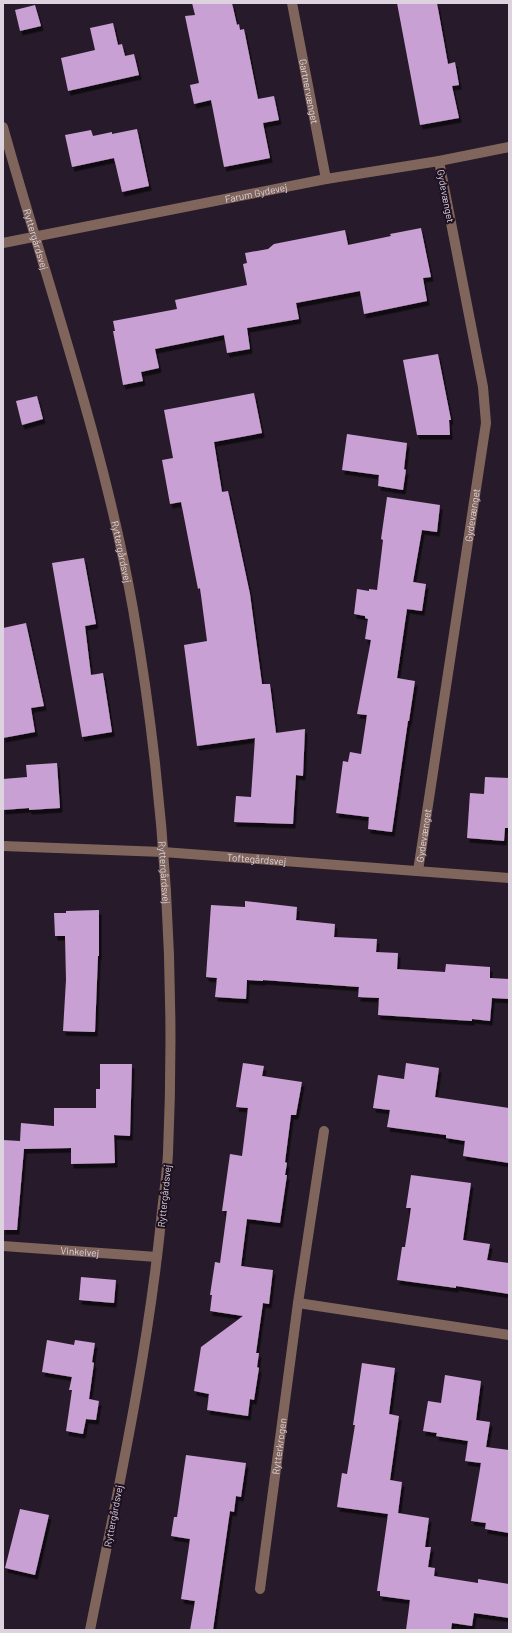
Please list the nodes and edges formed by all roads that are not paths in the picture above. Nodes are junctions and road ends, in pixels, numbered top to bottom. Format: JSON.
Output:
{"nodes":[{"id":1,"x":292,"y":3,"type":"edge"},
{"id":2,"x":3,"y":127,"type":"edge"},
{"id":3,"x":509,"y":147,"type":"edge"},
{"id":4,"x":439,"y":161,"type":"junction"},
{"id":5,"x":326,"y":179,"type":"junction"},
{"id":6,"x":35,"y":237,"type":"junction"},
{"id":7,"x":3,"y":243,"type":"edge"},
{"id":8,"x":3,"y":846,"type":"edge"},
{"id":9,"x":163,"y":852,"type":"junction"},
{"id":10,"x":418,"y":871,"type":"junction"},
{"id":11,"x":509,"y":878,"type":"edge"},
{"id":12,"x":324,"y":1131,"type":"dead end"},
{"id":13,"x":3,"y":1246,"type":"edge"},
{"id":14,"x":157,"y":1257,"type":"junction"},
{"id":15,"x":298,"y":1303,"type":"junction"},
{"id":16,"x":509,"y":1335,"type":"edge"},
{"id":17,"x":260,"y":1589,"type":"dead end"},
{"id":18,"x":90,"y":1630,"type":"edge"}],
"edges":[{"from":1,"to":5,"type":"street","name":"Gartnervænget"},
{"from":2,"to":6,"type":"street","name":"Ryttergårdsvej"},
{"from":3,"to":4,"type":"street","name":"Farum Gydevej"},
{"from":4,"to":5,"type":"street","name":"Farum Gydevej"},
{"from":4,"to":10,"type":"street","name":"Gydevænget"},
{"from":5,"to":6,"type":"street","name":"Farum Gydevej"},
{"from":6,"to":7,"type":"street","name":"Farum Gydevej"},
{"from":6,"to":9,"type":"street","name":"Ryttergårdsvej"},
{"from":8,"to":9,"type":"street","name":"Toftegårdsvej"},
{"from":9,"to":10,"type":"street","name":"Toftegårdsvej"},
{"from":9,"to":14,"type":"street","name":"Ryttergårdsvej"},
{"from":10,"to":11,"type":"street","name":"Toftegårdsvej"},
{"from":12,"to":15,"type":"street","name":"Rytterkrogen"},
{"from":13,"to":14,"type":"street","name":"Vinkelvej"},
{"from":14,"to":18,"type":"street","name":"Ryttergårdsvej"},
{"from":15,"to":16,"type":"street"},
{"from":15,"to":17,"type":"street","name":"Rytterkrogen"}]}
